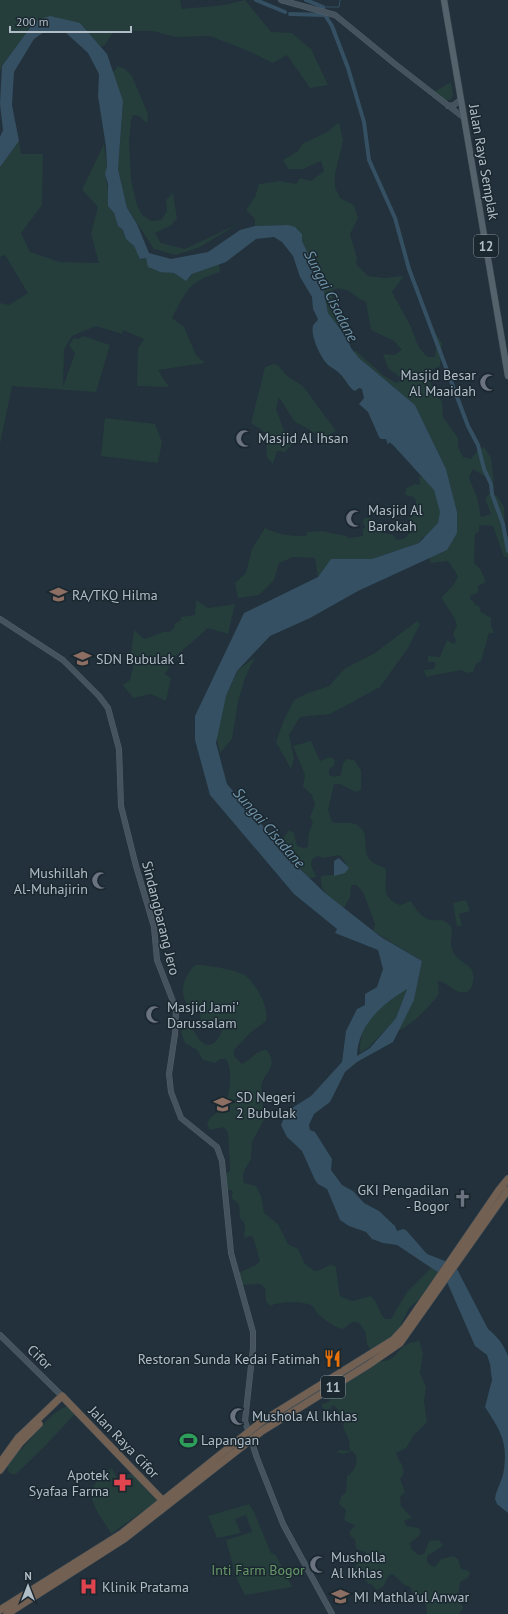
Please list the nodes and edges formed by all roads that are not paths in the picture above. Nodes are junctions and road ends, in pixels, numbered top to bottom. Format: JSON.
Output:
{"nodes":[{"id":1,"x":281,"y":0,"type":"edge"},
{"id":2,"x":444,"y":0,"type":"edge"},
{"id":3,"x":460,"y":100,"type":"junction"},
{"id":4,"x":448,"y":106,"type":"junction"},
{"id":5,"x":464,"y":117,"type":"junction"},
{"id":6,"x":508,"y":376,"type":"edge"},
{"id":7,"x":0,"y":619,"type":"edge"},
{"id":8,"x":508,"y":1179,"type":"edge"},
{"id":9,"x":508,"y":1190,"type":"edge"},
{"id":10,"x":474,"y":1232,"type":"junction"},
{"id":11,"x":408,"y":1328,"type":"junction"},
{"id":12,"x":0,"y":1335,"type":"edge"},
{"id":13,"x":63,"y":1397,"type":"junction"},
{"id":14,"x":248,"y":1432,"type":"junction"},
{"id":15,"x":251,"y":1440,"type":"junction"},
{"id":16,"x":0,"y":1463,"type":"edge"},
{"id":17,"x":0,"y":1470,"type":"edge"},
{"id":18,"x":165,"y":1504,"type":"junction"},
{"id":19,"x":0,"y":1610,"type":"edge"},
{"id":20,"x":7,"y":1614,"type":"edge"},
{"id":21,"x":332,"y":1614,"type":"edge"}],
"edges":[{"from":1,"to":4,"type":"street"},
{"from":2,"to":3,"type":"main road","name":"Jalan Raya Semplak"},
{"from":3,"to":4,"type":"street"},
{"from":3,"to":5,"type":"main road","name":"Jalan Raya Semplak"},
{"from":4,"to":5,"type":"street"},
{"from":5,"to":6,"type":"main road","name":"Jalan Raya Semplak","number":"12"},
{"from":7,"to":14,"type":"street","name":"Sindangbarang Jero"},
{"from":8,"to":10,"type":"highway","number":"11"},
{"from":9,"to":10,"type":"highway","number":"11"},
{"from":10,"to":11,"type":"highway","number":"11"},
{"from":11,"to":14,"type":"highway","number":"11"},
{"from":11,"to":15,"type":"highway","number":"11"},
{"from":12,"to":13,"type":"street","name":"Cifor"},
{"from":13,"to":16,"type":"highway"},
{"from":13,"to":17,"type":"highway"},
{"from":13,"to":18,"type":"highway","name":"Jalan Raya Cifor"},
{"from":14,"to":15,"type":"street","name":"Sindangbarang Jero"},
{"from":14,"to":18,"type":"highway","number":"11"},
{"from":15,"to":18,"type":"highway","number":"11"},
{"from":15,"to":21,"type":"street","name":"Sindangbarang Jero"},
{"from":18,"to":19,"type":"highway","number":"11"},
{"from":18,"to":20,"type":"highway","number":"11"}]}
